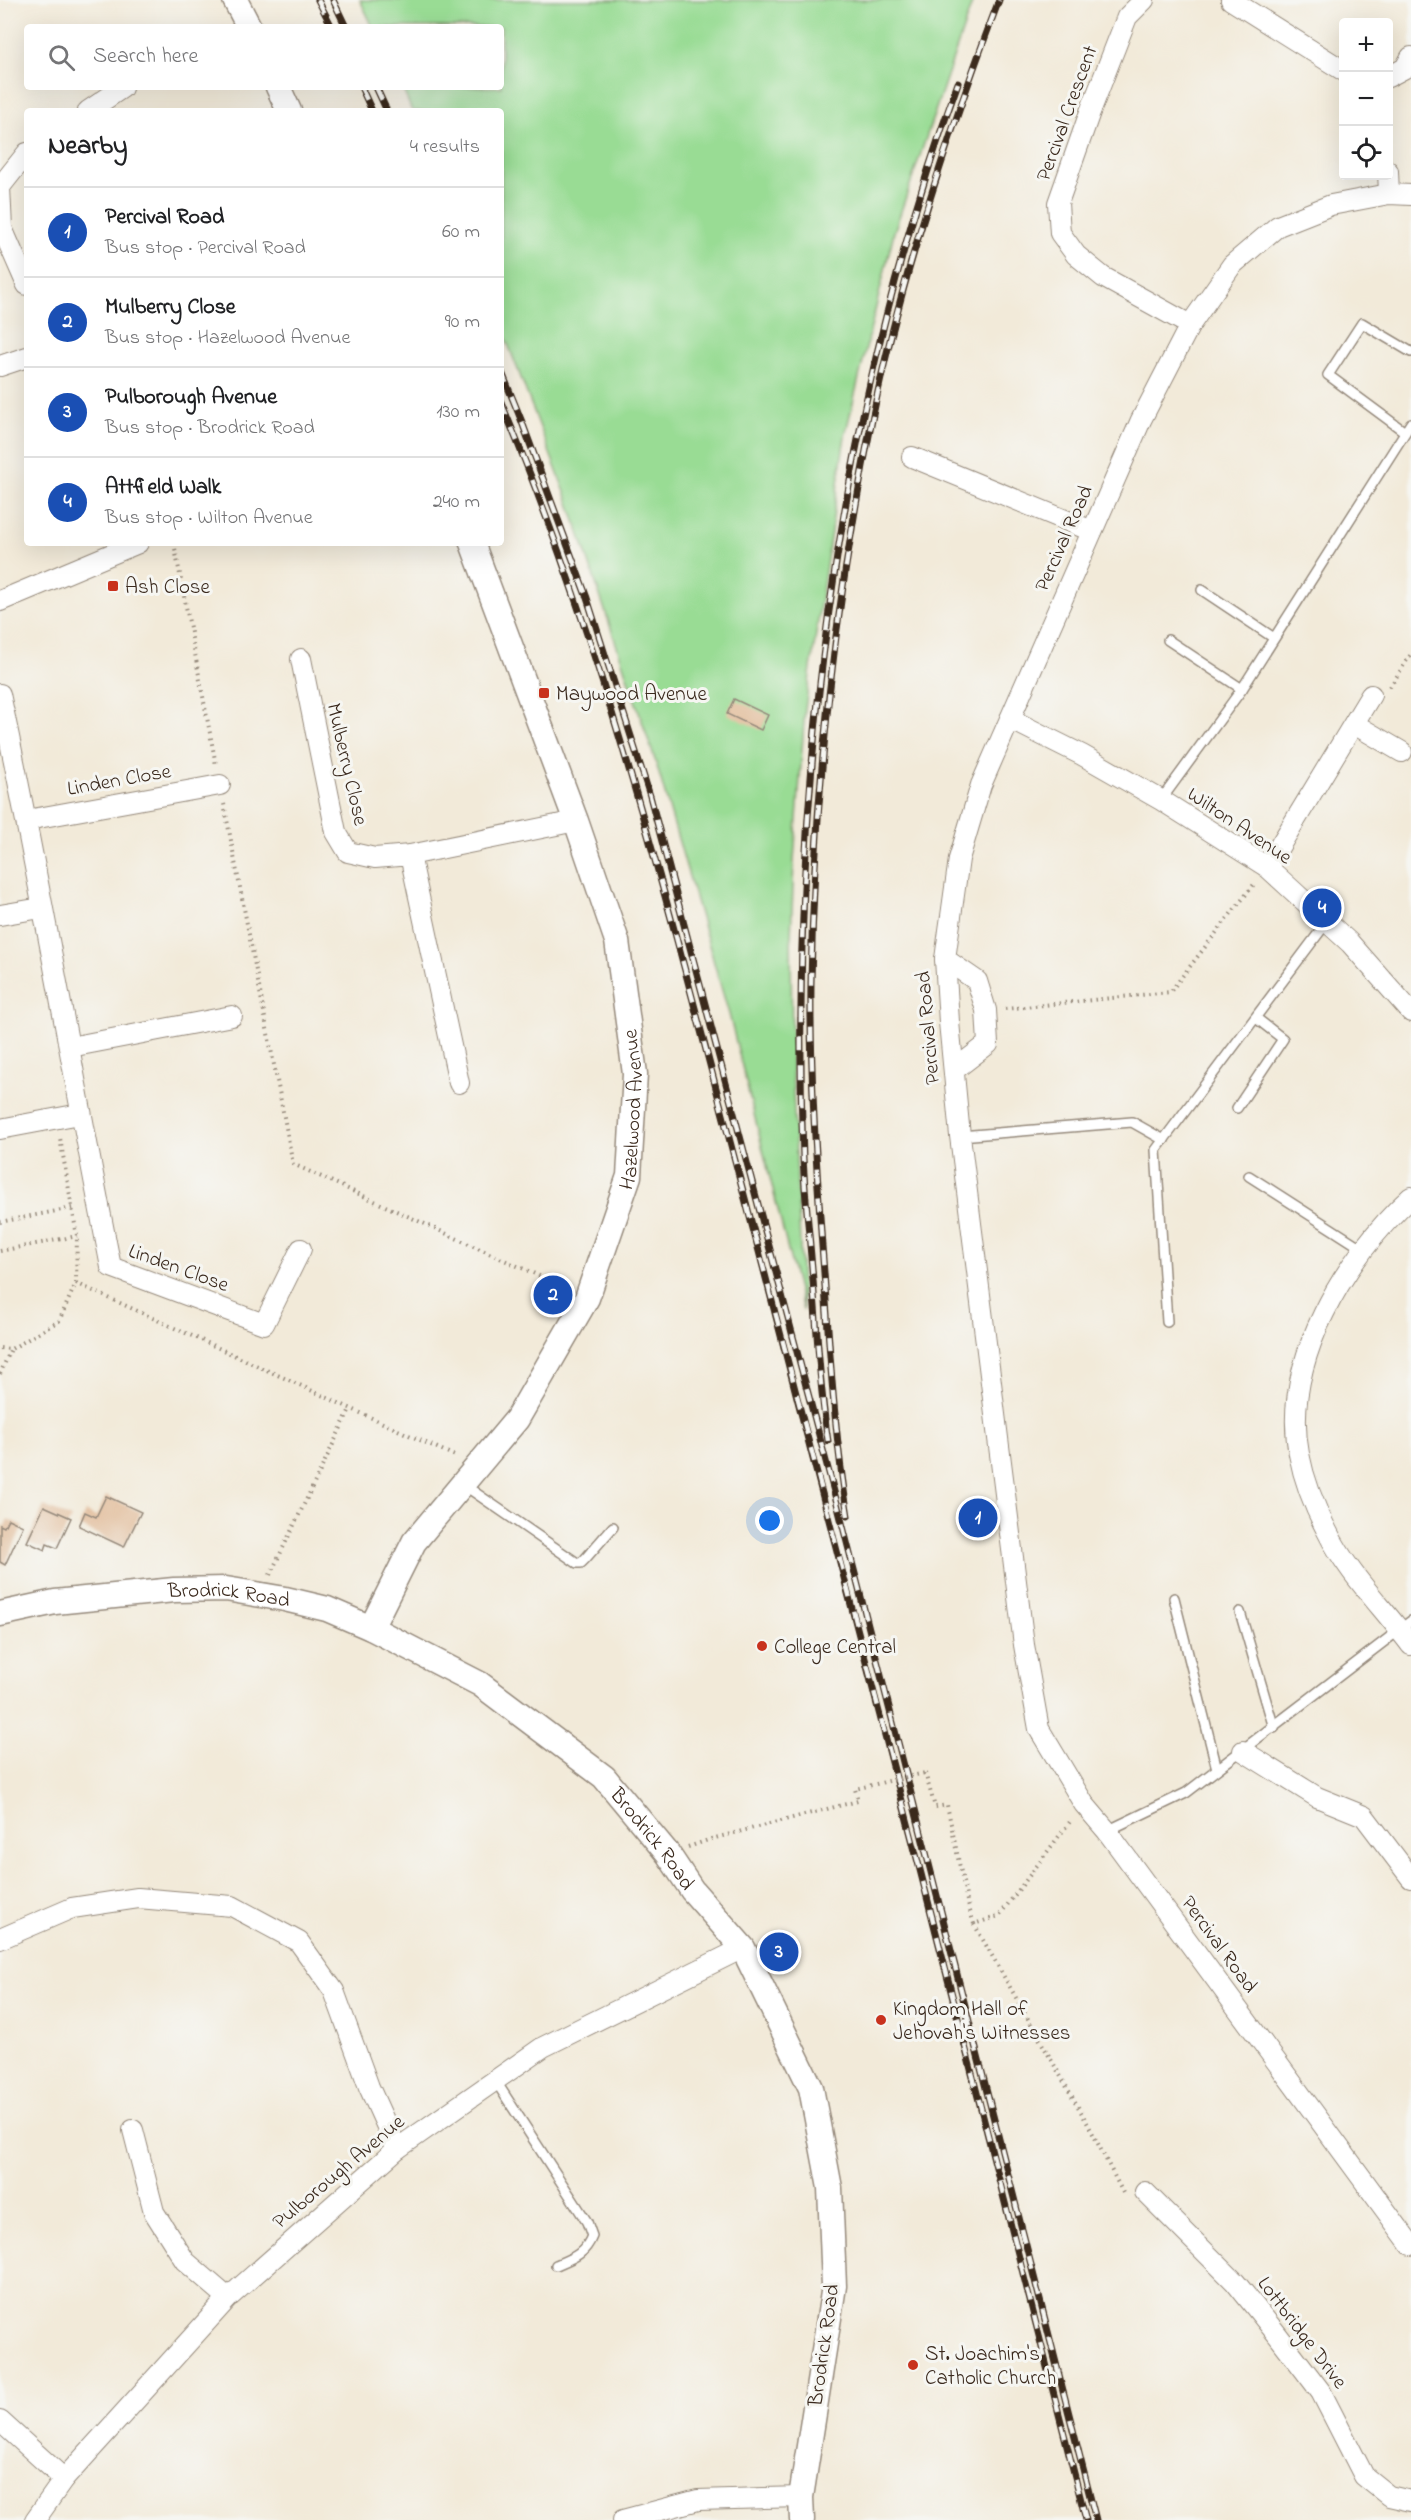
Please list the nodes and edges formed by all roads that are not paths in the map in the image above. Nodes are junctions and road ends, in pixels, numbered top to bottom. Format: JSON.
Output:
{"nodes":[{"id":1,"x":235,"y":0,"type":"edge"},
{"id":2,"x":1144,"y":0,"type":"edge"},
{"id":3,"x":1231,"y":0,"type":"edge"},
{"id":4,"x":247,"y":24,"type":"edge"},
{"id":5,"x":1411,"y":57,"type":"edge"},
{"id":6,"x":1339,"y":68,"type":"edge"},
{"id":7,"x":1393,"y":75,"type":"edge"},
{"id":8,"x":119,"y":90,"type":"edge"},
{"id":9,"x":279,"y":90,"type":"edge"},
{"id":10,"x":92,"y":108,"type":"edge"},
{"id":11,"x":288,"y":108,"type":"edge"},
{"id":12,"x":24,"y":157,"type":"edge"},
{"id":13,"x":1389,"y":180,"type":"edge"},
{"id":14,"x":1389,"y":194,"type":"junction"},
{"id":15,"x":1411,"y":195,"type":"edge"},
{"id":16,"x":24,"y":278,"type":"edge"},
{"id":17,"x":1190,"y":324,"type":"junction"},
{"id":18,"x":1411,"y":352,"type":"edge"},
{"id":19,"x":24,"y":358,"type":"edge"},
{"id":20,"x":0,"y":366,"type":"edge"},
{"id":21,"x":1411,"y":423,"type":"edge"},
{"id":22,"x":1405,"y":432,"type":"junction"},
{"id":23,"x":912,"y":457,"type":"dead end"},
{"id":24,"x":1092,"y":531,"type":"junction"},
{"id":25,"x":131,"y":546,"type":"edge"},
{"id":26,"x":473,"y":546,"type":"edge"},
{"id":27,"x":1202,"y":590,"type":"dead end"},
{"id":28,"x":0,"y":601,"type":"edge"},
{"id":29,"x":1274,"y":638,"type":"junction"},
{"id":30,"x":1168,"y":640,"type":"dead end"},
{"id":31,"x":301,"y":659,"type":"dead end"},
{"id":32,"x":1242,"y":690,"type":"junction"},
{"id":33,"x":0,"y":694,"type":"edge"},
{"id":34,"x":1371,"y":695,"type":"road end"},
{"id":35,"x":1010,"y":719,"type":"junction"},
{"id":36,"x":1354,"y":724,"type":"junction"},
{"id":37,"x":1402,"y":752,"type":"dead end"},
{"id":38,"x":220,"y":785,"type":"road end"},
{"id":39,"x":1161,"y":801,"type":"junction"},
{"id":40,"x":27,"y":820,"type":"junction"},
{"id":41,"x":576,"y":821,"type":"junction"},
{"id":42,"x":410,"y":855,"type":"junction"},
{"id":43,"x":1267,"y":867,"type":"junction"},
{"id":44,"x":41,"y":908,"type":"junction"},
{"id":45,"x":0,"y":915,"type":"edge"},
{"id":46,"x":1327,"y":922,"type":"junction"},
{"id":47,"x":945,"y":959,"type":"junction"},
{"id":48,"x":1411,"y":1012,"type":"edge"},
{"id":49,"x":232,"y":1016,"type":"dead end"},
{"id":50,"x":1256,"y":1018,"type":"junction"},
{"id":51,"x":70,"y":1047,"type":"junction"},
{"id":52,"x":954,"y":1070,"type":"junction"},
{"id":53,"x":459,"y":1083,"type":"dead end"},
{"id":54,"x":1237,"y":1108,"type":"dead end"},
{"id":55,"x":80,"y":1114,"type":"junction"},
{"id":56,"x":0,"y":1129,"type":"edge"},
{"id":57,"x":960,"y":1136,"type":"junction"},
{"id":58,"x":1164,"y":1140,"type":"junction"},
{"id":59,"x":1249,"y":1176,"type":"dead end"},
{"id":60,"x":1411,"y":1197,"type":"edge"},
{"id":61,"x":301,"y":1249,"type":"dead end"},
{"id":62,"x":1363,"y":1249,"type":"junction"},
{"id":63,"x":1167,"y":1322,"type":"dead end"},
{"id":64,"x":463,"y":1485,"type":"junction"},
{"id":65,"x":613,"y":1527,"type":"dead end"},
{"id":66,"x":1174,"y":1598,"type":"dead end"},
{"id":67,"x":1240,"y":1612,"type":"dead end"},
{"id":68,"x":0,"y":1614,"type":"edge"},
{"id":69,"x":371,"y":1628,"type":"junction"},
{"id":70,"x":1407,"y":1632,"type":"edge"},
{"id":71,"x":1274,"y":1728,"type":"junction"},
{"id":72,"x":1243,"y":1751,"type":"junction"},
{"id":73,"x":1217,"y":1769,"type":"junction"},
{"id":74,"x":1107,"y":1831,"type":"junction"},
{"id":75,"x":1411,"y":1878,"type":"edge"},
{"id":76,"x":0,"y":1939,"type":"edge"},
{"id":77,"x":743,"y":1948,"type":"junction"},
{"id":78,"x":495,"y":2080,"type":"junction"},
{"id":79,"x":134,"y":2130,"type":"dead end"},
{"id":80,"x":397,"y":2149,"type":"junction"},
{"id":81,"x":1145,"y":2192,"type":"road end"},
{"id":82,"x":1411,"y":2245,"type":"edge"},
{"id":83,"x":556,"y":2265,"type":"dead end"},
{"id":84,"x":228,"y":2298,"type":"junction"},
{"id":85,"x":0,"y":2421,"type":"edge"},
{"id":86,"x":64,"y":2479,"type":"junction"},
{"id":87,"x":1411,"y":2501,"type":"edge"},
{"id":88,"x":802,"y":2508,"type":"edge"},
{"id":89,"x":1411,"y":2513,"type":"edge"},
{"id":90,"x":35,"y":2520,"type":"edge"},
{"id":91,"x":623,"y":2520,"type":"edge"},
{"id":92,"x":1409,"y":2520,"type":"edge"}],
"edges":[{"from":1,"to":4,"type":"street"},
{"from":2,"to":17,"type":"street","name":"Percival Crescent"},
{"from":3,"to":6,"type":"street"},
{"from":5,"to":7,"type":"street"},
{"from":8,"to":10,"type":"street"},
{"from":9,"to":11,"type":"street"},
{"from":12,"to":16,"type":"street"},
{"from":13,"to":14,"type":"street"},
{"from":14,"to":15,"type":"street","name":"Percival Road"},
{"from":14,"to":17,"type":"street","name":"Percival Road"},
{"from":17,"to":24,"type":"street","name":"Percival Road"},
{"from":18,"to":22,"type":"lane"},
{"from":19,"to":20,"type":"street"},
{"from":21,"to":22,"type":"lane"},
{"from":22,"to":29,"type":"lane"},
{"from":23,"to":24,"type":"street"},
{"from":24,"to":35,"type":"street","name":"Percival Road"},
{"from":25,"to":28,"type":"street"},
{"from":26,"to":41,"type":"street","name":"Hazelwood Avenue"},
{"from":27,"to":29,"type":"lane"},
{"from":29,"to":32,"type":"lane"},
{"from":30,"to":32,"type":"lane"},
{"from":31,"to":42,"type":"street","name":"Mulberry Close"},
{"from":32,"to":39,"type":"lane"},
{"from":33,"to":40,"type":"street","name":"Linden Close"},
{"from":34,"to":36,"type":"street"},
{"from":35,"to":39,"type":"street","name":"Wilton Avenue"},
{"from":35,"to":47,"type":"street","name":"Percival Road"},
{"from":36,"to":37,"type":"street"},
{"from":36,"to":43,"type":"street"},
{"from":38,"to":40,"type":"street","name":"Linden Close"},
{"from":39,"to":43,"type":"street","name":"Wilton Avenue"},
{"from":40,"to":44,"type":"street","name":"Linden Close"},
{"from":41,"to":42,"type":"street","name":"Mulberry Close"},
{"from":41,"to":64,"type":"street","name":"Hazelwood Avenue"},
{"from":42,"to":53,"type":"street"},
{"from":43,"to":46,"type":"street","name":"Wilton Avenue"},
{"from":44,"to":45,"type":"street"},
{"from":44,"to":51,"type":"street","name":"Linden Close"},
{"from":46,"to":48,"type":"street","name":"Wilton Avenue"},
{"from":46,"to":50,"type":"lane"},
{"from":47,"to":52,"type":"street","name":"Percival Road"},
{"from":47,"to":52,"type":"street"},
{"from":49,"to":51,"type":"street"},
{"from":50,"to":54,"type":"lane"},
{"from":50,"to":58,"type":"lane"},
{"from":51,"to":55,"type":"street","name":"Linden Close"},
{"from":52,"to":57,"type":"street","name":"Percival Road"},
{"from":55,"to":56,"type":"street"},
{"from":55,"to":61,"type":"street","name":"Linden Close"},
{"from":57,"to":58,"type":"lane"},
{"from":57,"to":74,"type":"street","name":"Percival Road"},
{"from":58,"to":63,"type":"lane"},
{"from":59,"to":62,"type":"lane"},
{"from":60,"to":62,"type":"street"},
{"from":62,"to":70,"type":"street"},
{"from":64,"to":65,"type":"lane"},
{"from":64,"to":69,"type":"street","name":"Hazelwood Avenue"},
{"from":66,"to":73,"type":"lane"},
{"from":67,"to":71,"type":"lane"},
{"from":68,"to":69,"type":"street","name":"Brodrick Road"},
{"from":69,"to":77,"type":"street","name":"Brodrick Road"},
{"from":70,"to":71,"type":"lane"},
{"from":71,"to":72,"type":"lane"},
{"from":72,"to":73,"type":"lane"},
{"from":72,"to":75,"type":"street"},
{"from":73,"to":74,"type":"lane"},
{"from":74,"to":82,"type":"street","name":"Percival Road"},
{"from":76,"to":80,"type":"street"},
{"from":77,"to":78,"type":"street","name":"Pulborough Avenue"},
{"from":77,"to":88,"type":"street","name":"Brodrick Road"},
{"from":78,"to":80,"type":"street","name":"Pulborough Avenue"},
{"from":78,"to":83,"type":"lane"},
{"from":79,"to":84,"type":"street"},
{"from":80,"to":84,"type":"street","name":"Pulborough Avenue"},
{"from":81,"to":87,"type":"street","name":"Lottbridge Drive"},
{"from":84,"to":86,"type":"street","name":"Pulborough Avenue"},
{"from":85,"to":86,"type":"street"},
{"from":86,"to":90,"type":"street","name":"Pulborough Avenue"},
{"from":88,"to":91,"type":"street"},
{"from":89,"to":92,"type":"street"}]}
